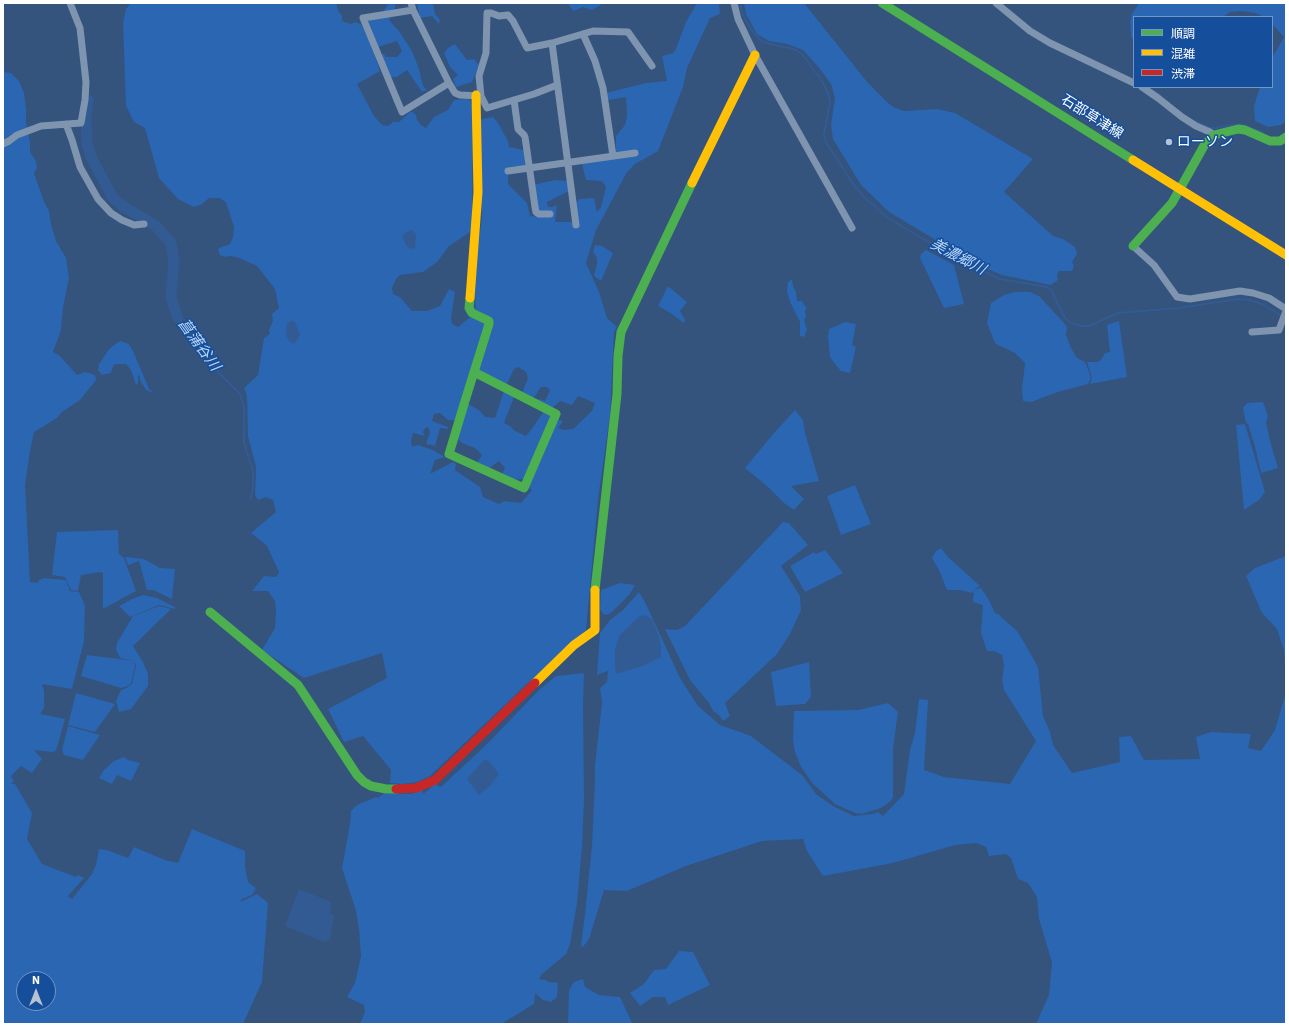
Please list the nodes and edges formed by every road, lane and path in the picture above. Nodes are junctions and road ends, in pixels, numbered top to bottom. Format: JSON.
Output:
{"nodes":[{"id":1,"x":70,"y":3,"type":"edge"},
{"id":2,"x":734,"y":3,"type":"edge"},
{"id":3,"x":882,"y":3,"type":"edge"},
{"id":4,"x":996,"y":3,"type":"edge"},
{"id":5,"x":412,"y":6,"type":"edge"},
{"id":6,"x":583,"y":34,"type":"junction"},
{"id":7,"x":552,"y":43,"type":"junction"},
{"id":8,"x":755,"y":54,"type":"junction"},
{"id":9,"x":652,"y":66,"type":"dead end"},
{"id":10,"x":449,"y":83,"type":"junction"},
{"id":11,"x":1133,"y":83,"type":"edge"},
{"id":12,"x":557,"y":85,"type":"junction"},
{"id":13,"x":1143,"y":88,"type":"edge"},
{"id":14,"x":478,"y":96,"type":"junction"},
{"id":15,"x":514,"y":100,"type":"junction"},
{"id":16,"x":486,"y":108,"type":"junction"},
{"id":17,"x":476,"y":112,"type":"junction"},
{"id":18,"x":66,"y":124,"type":"junction"},
{"id":19,"x":1214,"y":135,"type":"junction"},
{"id":20,"x":1286,"y":137,"type":"edge"},
{"id":21,"x":3,"y":144,"type":"edge"},
{"id":22,"x":634,"y":153,"type":"dead end"},
{"id":23,"x":613,"y":156,"type":"junction"},
{"id":24,"x":568,"y":162,"type":"junction"},
{"id":25,"x":529,"y":169,"type":"junction"},
{"id":26,"x":508,"y":171,"type":"dead end"},
{"id":27,"x":1180,"y":188,"type":"junction"},
{"id":28,"x":550,"y":214,"type":"dead end"},
{"id":29,"x":144,"y":224,"type":"dead end"},
{"id":30,"x":576,"y":225,"type":"dead end"},
{"id":31,"x":852,"y":228,"type":"dead end"},
{"id":32,"x":1133,"y":246,"type":"joint"},
{"id":33,"x":1286,"y":255,"type":"edge"},
{"id":34,"x":1286,"y":311,"type":"edge"},
{"id":35,"x":1252,"y":332,"type":"dead end"},
{"id":36,"x":474,"y":372,"type":"junction"},
{"id":37,"x":210,"y":612,"type":"dead end"}],
"edges":[{"from":1,"to":18,"type":"street"},
{"from":2,"to":8,"type":"street"},
{"from":3,"to":27,"type":"street","name":"石部草津線"},
{"from":4,"to":11,"type":"street"},
{"from":5,"to":10,"type":"street"},
{"from":5,"to":10,"type":"street"},
{"from":6,"to":7,"type":"street"},
{"from":6,"to":9,"type":"street"},
{"from":6,"to":23,"type":"street"},
{"from":7,"to":12,"type":"street"},
{"from":7,"to":14,"type":"street"},
{"from":8,"to":31,"type":"street"},
{"from":8,"to":37,"type":"street"},
{"from":10,"to":14,"type":"street"},
{"from":12,"to":15,"type":"street"},
{"from":12,"to":24,"type":"street"},
{"from":13,"to":19,"type":"street"},
{"from":14,"to":16,"type":"street"},
{"from":14,"to":17,"type":"street"},
{"from":15,"to":16,"type":"street"},
{"from":15,"to":25,"type":"street"},
{"from":16,"to":17,"type":"street"},
{"from":17,"to":36,"type":"street"},
{"from":18,"to":21,"type":"street"},
{"from":18,"to":29,"type":"street"},
{"from":19,"to":20,"type":"street"},
{"from":19,"to":27,"type":"street"},
{"from":22,"to":23,"type":"street"},
{"from":23,"to":24,"type":"street"},
{"from":24,"to":25,"type":"street"},
{"from":24,"to":30,"type":"street"},
{"from":25,"to":26,"type":"street"},
{"from":25,"to":28,"type":"street"},
{"from":27,"to":32,"type":"street"},
{"from":27,"to":33,"type":"street","name":"石部草津線"},
{"from":32,"to":34,"type":"street"},
{"from":34,"to":35,"type":"street"},
{"from":36,"to":36,"type":"street"}]}
